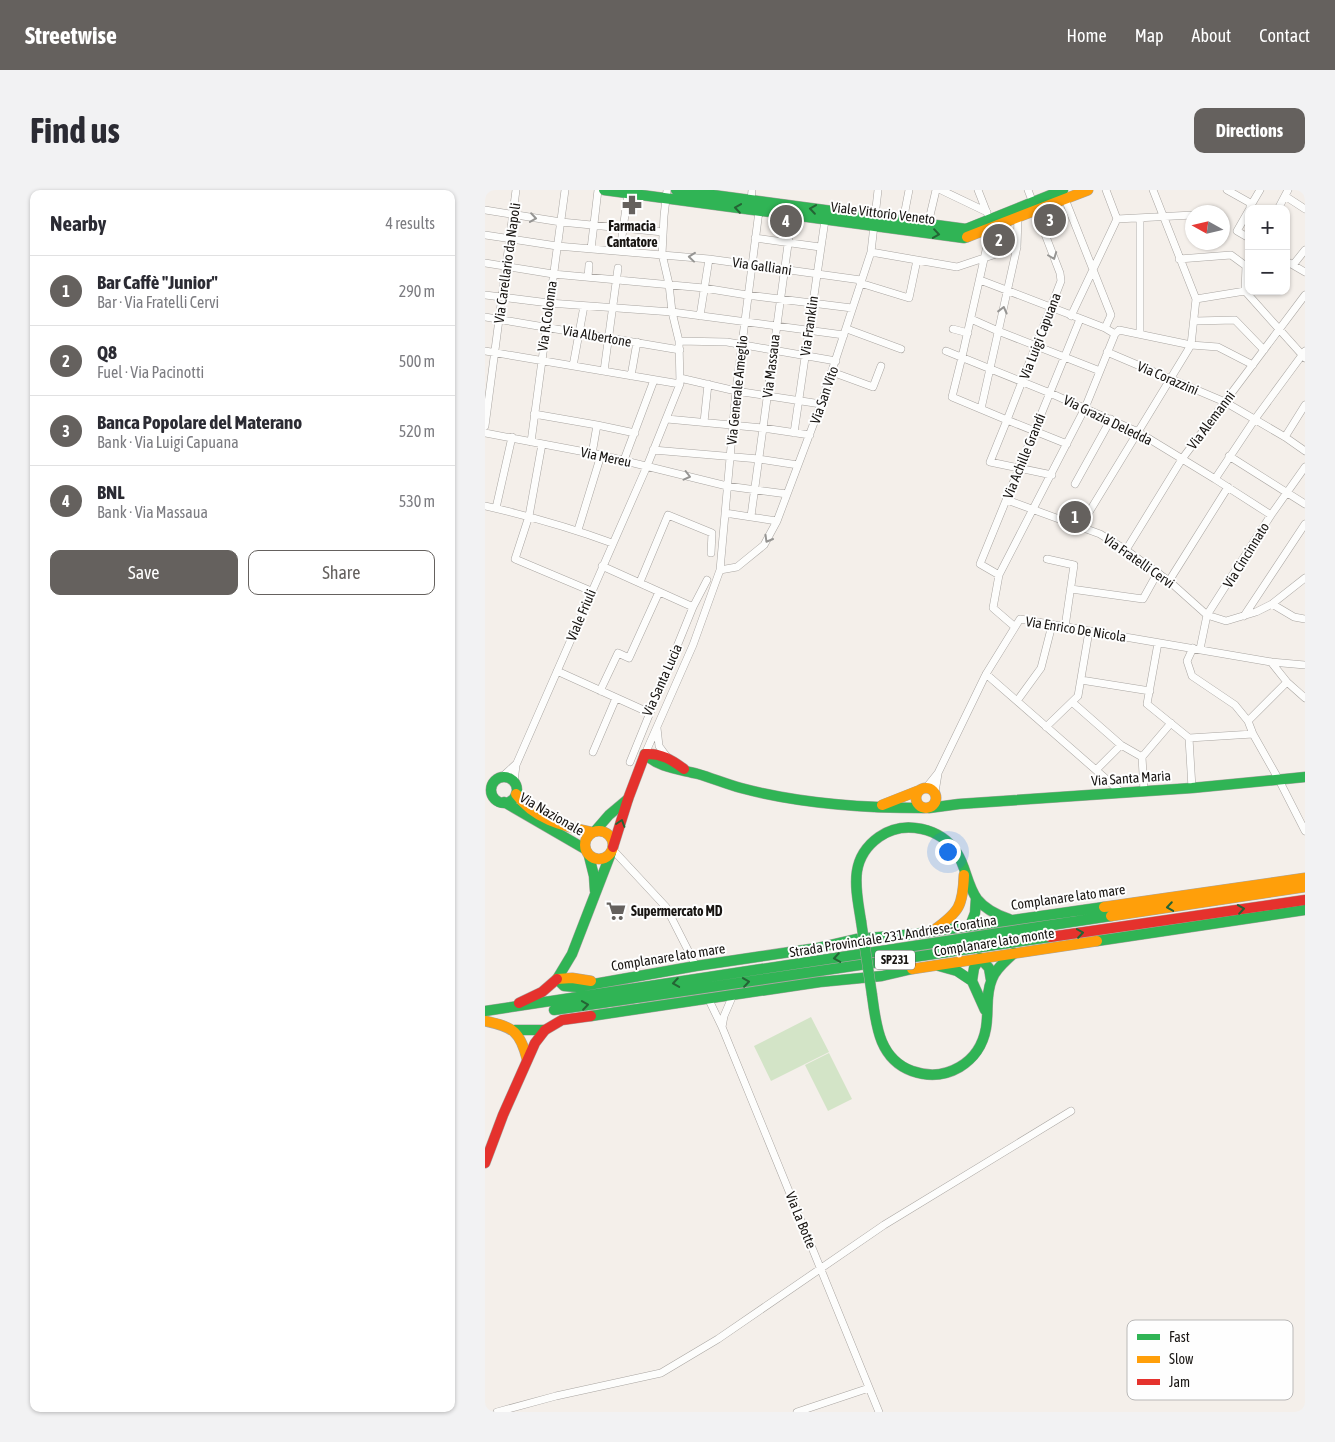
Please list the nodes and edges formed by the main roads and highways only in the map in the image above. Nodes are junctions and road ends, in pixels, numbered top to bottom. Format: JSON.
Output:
{"nodes":[{"id":1,"x":604,"y":190,"type":"edge"},
{"id":2,"x":676,"y":190,"type":"edge"},
{"id":3,"x":1089,"y":190,"type":"edge"},
{"id":4,"x":715,"y":193,"type":"edge"},
{"id":5,"x":666,"y":194,"type":"edge"},
{"id":6,"x":1064,"y":194,"type":"edge"},
{"id":7,"x":752,"y":195,"type":"edge"},
{"id":8,"x":1034,"y":206,"type":"junction"},
{"id":9,"x":989,"y":220,"type":"junction"},
{"id":10,"x":874,"y":221,"type":"junction"},
{"id":11,"x":645,"y":754,"type":"joint"},
{"id":12,"x":665,"y":762,"type":"junction"},
{"id":13,"x":637,"y":775,"type":"junction"},
{"id":14,"x":1305,"y":777,"type":"edge"},
{"id":15,"x":489,"y":784,"type":"edge"},
{"id":16,"x":485,"y":792,"type":"edge"},
{"id":17,"x":929,"y":792,"type":"junction"},
{"id":18,"x":516,"y":794,"type":"junction"},
{"id":19,"x":627,"y":800,"type":"junction"},
{"id":20,"x":500,"y":801,"type":"junction"},
{"id":21,"x":959,"y":804,"type":"junction"},
{"id":22,"x":866,"y":808,"type":"junction"},
{"id":23,"x":926,"y":808,"type":"junction"},
{"id":24,"x":594,"y":831,"type":"junction"},
{"id":25,"x":612,"y":850,"type":"junction"},
{"id":26,"x":587,"y":852,"type":"junction"},
{"id":27,"x":964,"y":869,"type":"junction"},
{"id":28,"x":1305,"y":878,"type":"edge"},
{"id":29,"x":1305,"y":887,"type":"edge"},
{"id":30,"x":595,"y":897,"type":"junction"},
{"id":31,"x":976,"y":898,"type":"junction"},
{"id":32,"x":1305,"y":900,"type":"edge"},
{"id":33,"x":961,"y":906,"type":"junction"},
{"id":34,"x":1305,"y":910,"type":"edge"},
{"id":35,"x":1011,"y":919,"type":"junction"},
{"id":36,"x":970,"y":926,"type":"junction"},
{"id":37,"x":932,"y":932,"type":"junction"},
{"id":38,"x":1014,"y":953,"type":"junction"},
{"id":39,"x":572,"y":954,"type":"junction"},
{"id":40,"x":979,"y":958,"type":"junction"},
{"id":41,"x":935,"y":965,"type":"junction"},
{"id":42,"x":557,"y":979,"type":"junction"},
{"id":43,"x":578,"y":979,"type":"junction"},
{"id":44,"x":991,"y":980,"type":"junction"},
{"id":45,"x":972,"y":981,"type":"junction"},
{"id":46,"x":599,"y":982,"type":"junction"},
{"id":47,"x":508,"y":1008,"type":"junction"},
{"id":48,"x":985,"y":1010,"type":"junction"},
{"id":49,"x":485,"y":1012,"type":"edge"},
{"id":50,"x":485,"y":1021,"type":"edge"},
{"id":51,"x":515,"y":1030,"type":"junction"},
{"id":52,"x":545,"y":1030,"type":"junction"},
{"id":53,"x":527,"y":1059,"type":"junction"},
{"id":54,"x":485,"y":1161,"type":"edge"}],
"edges":[{"from":1,"to":5,"type":"main road","name":"Viale Vittorio Veneto"},
{"from":2,"to":4,"type":"main road","name":"Viale Vittorio Veneto"},
{"from":3,"to":6,"type":"main road","name":"Viale Vittorio Veneto"},
{"from":4,"to":7,"type":"main road","name":"Viale Vittorio Veneto"},
{"from":10,"to":5,"type":"main road","name":"Viale Vittorio Veneto","one_way":true},
{"from":6,"to":8,"type":"main road","name":"Viale Vittorio Veneto"},
{"from":10,"to":7,"type":"main road","name":"Viale Vittorio Veneto","one_way":true},
{"from":8,"to":9,"type":"main road","name":"Viale Vittorio Veneto"},
{"from":8,"to":9,"type":"main road","name":"Viale Vittorio Veneto"},
{"from":9,"to":10,"type":"main road","name":"Viale Vittorio Veneto"},
{"from":10,"to":9,"type":"main road","name":"Viale Vittorio Veneto","one_way":true},
{"from":11,"to":12,"type":"main road","name":"Via Santa Maria"},
{"from":11,"to":13,"type":"main road","name":"Via Santa Lucia"},
{"from":12,"to":13,"type":"main road"},
{"from":12,"to":22,"type":"main road","name":"Via Santa Maria"},
{"from":13,"to":19,"type":"main road","name":"Via Santa Lucia"},
{"from":14,"to":21,"type":"main road","name":"Via Santa Maria"},
{"from":15,"to":18,"type":"main road"},
{"from":15,"to":20,"type":"main road"},
{"from":16,"to":20,"type":"main road","name":"Via Nazionale"},
{"from":17,"to":21,"type":"main road","name":"Via Santa Maria"},
{"from":17,"to":22,"type":"main road","name":"Via Santa Maria"},
{"from":17,"to":23,"type":"main road"},
{"from":17,"to":23,"type":"main road"},
{"from":18,"to":20,"type":"main road"},
{"from":18,"to":24,"type":"main road","name":"Via Nazionale"},
{"from":19,"to":24,"type":"main road","name":"Via Santa Lucia"},
{"from":25,"to":19,"type":"main road","name":"Via Santa Lucia","one_way":true},
{"from":20,"to":26,"type":"main road","name":"Via Nazionale"},
{"from":21,"to":23,"type":"main road","name":"Via Santa Maria"},
{"from":22,"to":23,"type":"main road","name":"Via Santa Maria"},
{"from":24,"to":25,"type":"main road"},
{"from":24,"to":26,"type":"main road"},
{"from":25,"to":26,"type":"main road"},
{"from":25,"to":30,"type":"main road","name":"Via Santa Lucia"},
{"from":26,"to":30,"type":"main road"},
{"from":27,"to":31,"type":"main road"},
{"from":27,"to":33,"type":"main road"},
{"from":27,"to":48,"type":"main road","bridge":true},
{"from":28,"to":35,"type":"main road","name":"Complanare lato mare"},
{"from":29,"to":47,"type":"main road","name":"Strada Provinciale 231 Andriese-Coratina","number":"SP231","one_way":true},
{"from":30,"to":39,"type":"main road","name":"Via Santa Lucia"},
{"from":31,"to":35,"type":"main road"},
{"from":31,"to":36,"type":"main road"},
{"from":50,"to":32,"type":"main road","name":"Strada Provinciale 231 Andriese-Coratina","number":"SP231","one_way":true},
{"from":33,"to":36,"type":"main road"},
{"from":33,"to":37,"type":"main road"},
{"from":34,"to":38,"type":"main road","name":"Complanare lato monte"},
{"from":35,"to":36,"type":"main road","name":"Complanare lato mare"},
{"from":36,"to":37,"type":"main road","name":"Complanare lato mare"},
{"from":37,"to":46,"type":"main road","name":"Complanare lato mare"},
{"from":38,"to":40,"type":"main road","name":"Complanare lato monte"},
{"from":38,"to":44,"type":"main road"},
{"from":39,"to":42,"type":"main road","name":"Via Santa Lucia"},
{"from":39,"to":43,"type":"main road"},
{"from":40,"to":41,"type":"main road","name":"Complanare lato monte"},
{"from":40,"to":44,"type":"main road"},
{"from":40,"to":45,"type":"main road"},
{"from":41,"to":45,"type":"main road"},
{"from":41,"to":52,"type":"main road","name":"Complanare lato monte"},
{"from":42,"to":43,"type":"main road","name":"Complanare lato mare"},
{"from":42,"to":46,"type":"main road","name":"Complanare lato mare"},
{"from":42,"to":47,"type":"main road"},
{"from":43,"to":46,"type":"main road","name":"Complanare lato mare"},
{"from":44,"to":48,"type":"main road"},
{"from":45,"to":48,"type":"main road"},
{"from":47,"to":49,"type":"main road","name":"Strada Provinciale 231 Andriese-Coratina","number":"SP231"},
{"from":50,"to":51,"type":"main road"},
{"from":51,"to":52,"type":"main road"},
{"from":51,"to":53,"type":"main road"},
{"from":52,"to":53,"type":"main road"},
{"from":53,"to":54,"type":"main road"}]}
